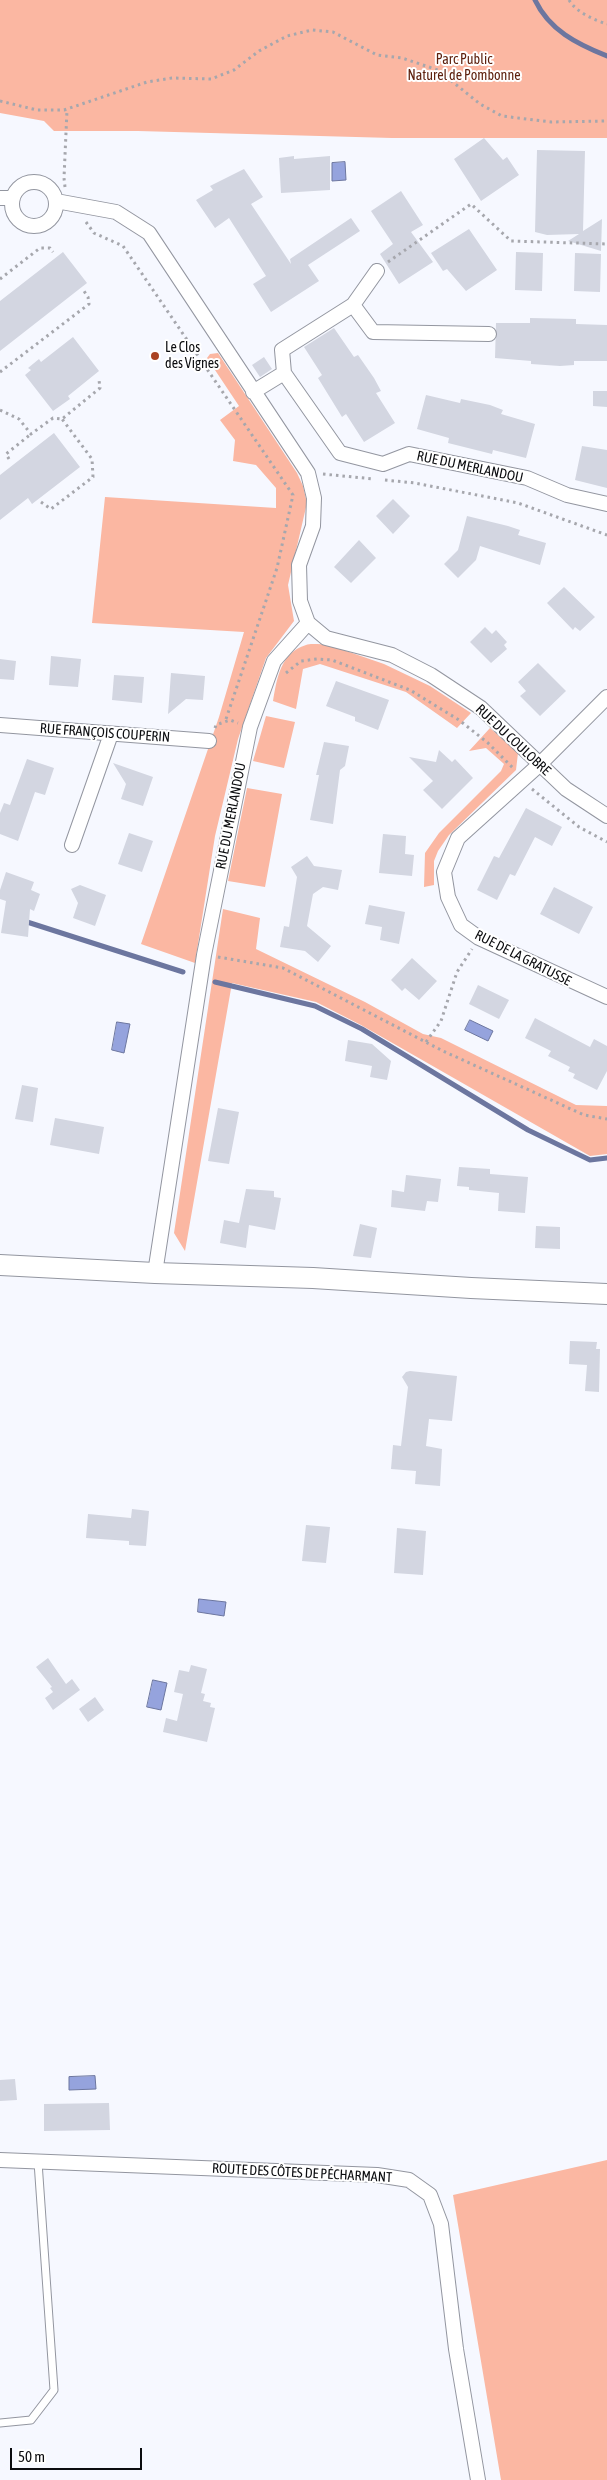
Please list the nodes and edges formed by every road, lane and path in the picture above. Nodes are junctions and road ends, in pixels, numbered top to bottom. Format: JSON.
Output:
{"nodes":[{"id":1,"x":569,"y":0,"type":"edge"},
{"id":2,"x":607,"y":24,"type":"edge"},
{"id":3,"x":0,"y":101,"type":"edge"},
{"id":4,"x":67,"y":110,"type":"junction"},
{"id":5,"x":607,"y":121,"type":"edge"},
{"id":6,"x":7,"y":198,"type":"edge"},
{"id":7,"x":56,"y":201,"type":"junction"},
{"id":8,"x":78,"y":204,"type":"junction"},
{"id":9,"x":607,"y":244,"type":"edge"},
{"id":10,"x":53,"y":252,"type":"dead end"},
{"id":11,"x":377,"y":271,"type":"joint"},
{"id":12,"x":0,"y":279,"type":"edge"},
{"id":13,"x":84,"y":292,"type":"dead end"},
{"id":14,"x":353,"y":305,"type":"junction"},
{"id":15,"x":489,"y":334,"type":"dead end"},
{"id":16,"x":0,"y":372,"type":"edge"},
{"id":17,"x":284,"y":373,"type":"junction"},
{"id":18,"x":99,"y":380,"type":"dead end"},
{"id":19,"x":253,"y":392,"type":"junction"},
{"id":20,"x":0,"y":410,"type":"edge"},
{"id":21,"x":62,"y":419,"type":"junction"},
{"id":22,"x":31,"y":434,"type":"junction"},
{"id":23,"x":9,"y":459,"type":"dead end"},
{"id":24,"x":308,"y":473,"type":"junction"},
{"id":25,"x":41,"y":502,"type":"dead end"},
{"id":26,"x":607,"y":504,"type":"edge"},
{"id":27,"x":607,"y":535,"type":"edge"},
{"id":28,"x":308,"y":623,"type":"junction"},
{"id":29,"x":284,"y":675,"type":"dead end"},
{"id":30,"x":607,"y":697,"type":"edge"},
{"id":31,"x":225,"y":722,"type":"junction"},
{"id":32,"x":0,"y":726,"type":"edge"},
{"id":33,"x":250,"y":727,"type":"junction"},
{"id":34,"x":111,"y":734,"type":"junction"},
{"id":35,"x":209,"y":741,"type":"joint"},
{"id":36,"x":539,"y":765,"type":"junction"},
{"id":37,"x":521,"y":781,"type":"junction"},
{"id":38,"x":607,"y":816,"type":"edge"},
{"id":39,"x":607,"y":842,"type":"edge"},
{"id":40,"x":72,"y":845,"type":"dead end"},
{"id":41,"x":479,"y":938,"type":"junction"},
{"id":42,"x":204,"y":955,"type":"junction"},
{"id":43,"x":607,"y":997,"type":"edge"},
{"id":44,"x":426,"y":1042,"type":"junction"},
{"id":45,"x":607,"y":1120,"type":"edge"},
{"id":46,"x":0,"y":1265,"type":"edge"},
{"id":47,"x":155,"y":1273,"type":"junction"},
{"id":48,"x":607,"y":1294,"type":"edge"},
{"id":49,"x":0,"y":2160,"type":"edge"},
{"id":50,"x":38,"y":2162,"type":"junction"},
{"id":51,"x":0,"y":2423,"type":"edge"},
{"id":52,"x":478,"y":2480,"type":"edge"}],
"edges":[{"from":1,"to":2,"type":"path"},
{"from":3,"to":4,"type":"path"},
{"from":4,"to":5,"type":"path"},
{"from":4,"to":8,"type":"path"},
{"from":6,"to":7,"type":"street"},
{"from":6,"to":7,"type":"street"},
{"from":7,"to":8,"type":"street"},
{"from":8,"to":19,"type":"street"},
{"from":8,"to":31,"type":"path"},
{"from":9,"to":11,"type":"path"},
{"from":10,"to":12,"type":"path"},
{"from":11,"to":14,"type":"street"},
{"from":13,"to":16,"type":"path"},
{"from":14,"to":15,"type":"street"},
{"from":14,"to":17,"type":"street"},
{"from":17,"to":19,"type":"street"},
{"from":17,"to":26,"type":"street","name":"RUE DU MERLANDOU"},
{"from":18,"to":21,"type":"path"},
{"from":19,"to":24,"type":"street"},
{"from":20,"to":22,"type":"path"},
{"from":21,"to":22,"type":"path"},
{"from":21,"to":25,"type":"path"},
{"from":22,"to":23,"type":"path"},
{"from":24,"to":27,"type":"path"},
{"from":24,"to":28,"type":"street"},
{"from":28,"to":33,"type":"street","name":"RUE DU MERLANDOU"},
{"from":28,"to":36,"type":"street","name":"RUE DU COULOBRE"},
{"from":29,"to":37,"type":"path"},
{"from":30,"to":36,"type":"street","name":"RUE DE LA GRATUSSE"},
{"from":31,"to":33,"type":"path"},
{"from":31,"to":35,"type":"path"},
{"from":32,"to":34,"type":"street","name":"RUE FRANÇOIS COUPERIN"},
{"from":33,"to":42,"type":"street","name":"RUE DU MERLANDOU"},
{"from":34,"to":35,"type":"street","name":"RUE FRANÇOIS COUPERIN"},
{"from":34,"to":40,"type":"street"},
{"from":36,"to":37,"type":"street","name":"RUE DE LA GRATUSSE"},
{"from":36,"to":38,"type":"street","name":"RUE DU COULOBRE"},
{"from":37,"to":39,"type":"path"},
{"from":37,"to":41,"type":"street","name":"RUE DE LA GRATUSSE"},
{"from":41,"to":43,"type":"street","name":"RUE DE LA GRATUSSE"},
{"from":41,"to":44,"type":"path"},
{"from":42,"to":44,"type":"path"},
{"from":42,"to":47,"type":"street","name":"RUE DU MERLANDOU"},
{"from":44,"to":45,"type":"path"},
{"from":46,"to":47,"type":"main road"},
{"from":47,"to":48,"type":"main road"},
{"from":49,"to":50,"type":"street","name":"ROUTE DES CÔTES DE PÉCHARMANT"},
{"from":50,"to":51,"type":"lane"},
{"from":50,"to":52,"type":"street","name":"ROUTE DES CÔTES DE PÉCHARMANT"}]}
